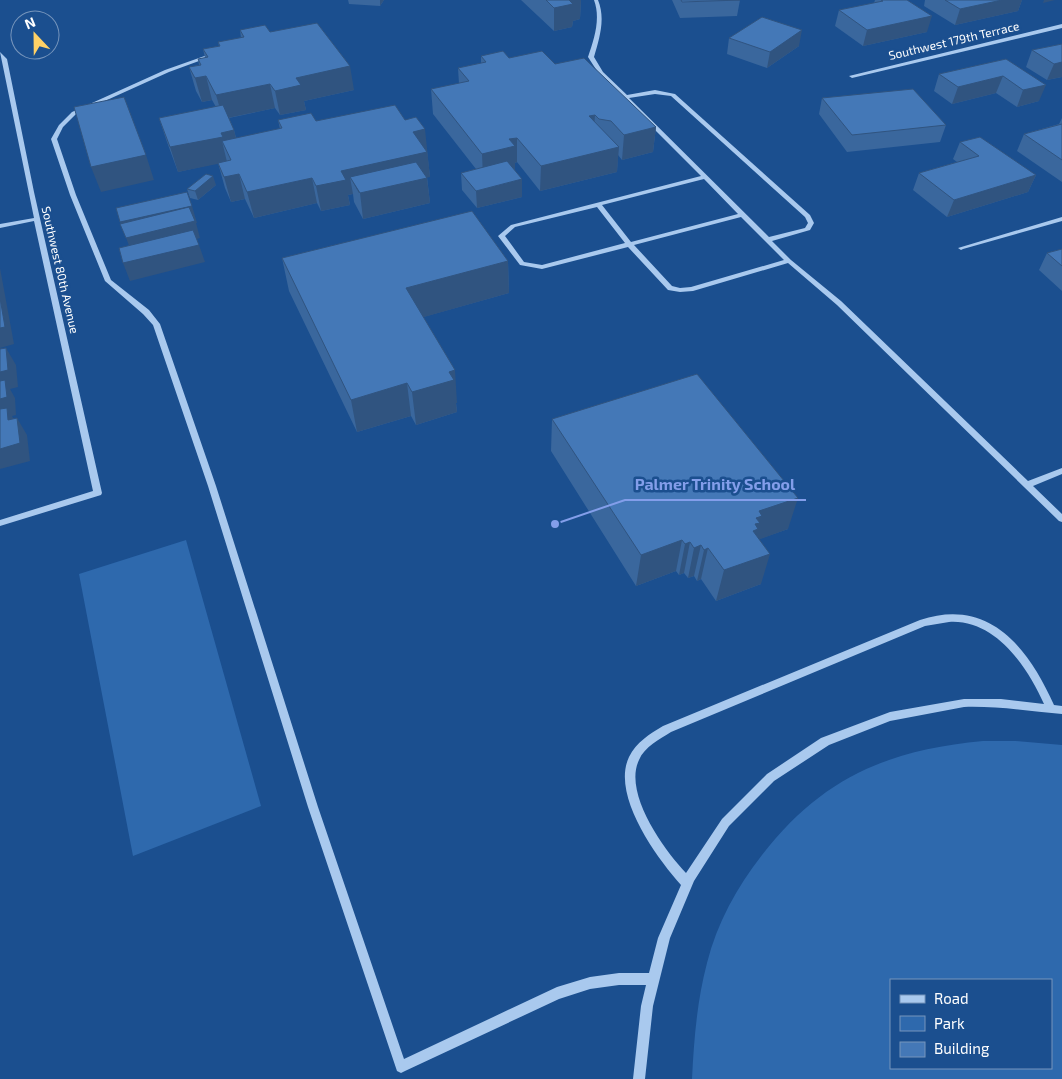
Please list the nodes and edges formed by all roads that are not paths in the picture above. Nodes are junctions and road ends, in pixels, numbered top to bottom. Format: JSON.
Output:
{"nodes":[{"id":1,"x":596,"y":0,"type":"edge"},
{"id":2,"x":1062,"y":26,"type":"edge"},
{"id":3,"x":221,"y":53,"type":"edge"},
{"id":4,"x":0,"y":54,"type":"edge"},
{"id":5,"x":852,"y":76,"type":"dead end"},
{"id":6,"x":626,"y":97,"type":"junction"},
{"id":7,"x":706,"y":177,"type":"junction"},
{"id":8,"x":598,"y":204,"type":"junction"},
{"id":9,"x":742,"y":215,"type":"junction"},
{"id":10,"x":37,"y":218,"type":"junction"},
{"id":11,"x":1062,"y":218,"type":"edge"},
{"id":12,"x":0,"y":226,"type":"edge"},
{"id":13,"x":768,"y":240,"type":"junction"},
{"id":14,"x":630,"y":244,"type":"junction"},
{"id":15,"x":961,"y":248,"type":"dead end"},
{"id":16,"x":789,"y":261,"type":"junction"},
{"id":17,"x":1062,"y":471,"type":"edge"},
{"id":18,"x":1027,"y":484,"type":"junction"},
{"id":19,"x":1062,"y":519,"type":"edge"},
{"id":20,"x":0,"y":523,"type":"edge"},
{"id":21,"x":1057,"y":709,"type":"edge"},
{"id":22,"x":686,"y":882,"type":"junction"},
{"id":23,"x":652,"y":980,"type":"junction"},
{"id":24,"x":639,"y":1079,"type":"edge"}],
"edges":[{"from":1,"to":6,"type":"street"},
{"from":2,"to":5,"type":"street","name":"Southwest 179th Terrace"},
{"from":3,"to":23,"type":"street"},
{"from":4,"to":10,"type":"street","name":"Southwest 80th Avenue"},
{"from":6,"to":7,"type":"street"},
{"from":6,"to":13,"type":"street"},
{"from":7,"to":8,"type":"street"},
{"from":7,"to":9,"type":"street"},
{"from":8,"to":14,"type":"street"},
{"from":8,"to":14,"type":"street"},
{"from":9,"to":13,"type":"street"},
{"from":9,"to":14,"type":"street"},
{"from":10,"to":12,"type":"street"},
{"from":10,"to":20,"type":"street","name":"Southwest 80th Avenue"},
{"from":11,"to":15,"type":"street"},
{"from":13,"to":16,"type":"street"},
{"from":14,"to":16,"type":"street"},
{"from":16,"to":18,"type":"street"},
{"from":17,"to":18,"type":"street"},
{"from":18,"to":19,"type":"street"},
{"from":21,"to":22,"type":"street"},
{"from":21,"to":22,"type":"street"},
{"from":22,"to":23,"type":"street"},
{"from":23,"to":24,"type":"street"}]}
